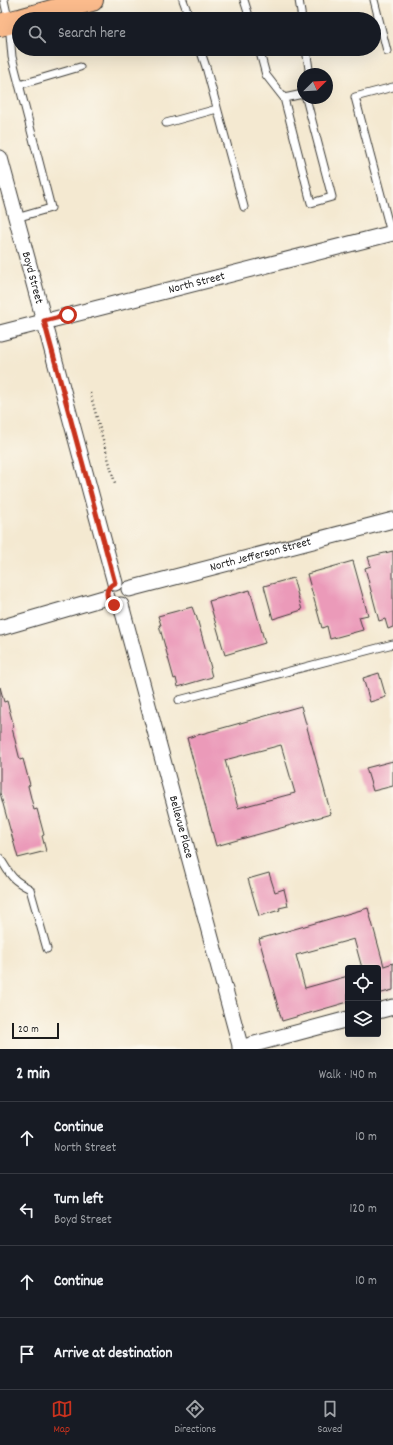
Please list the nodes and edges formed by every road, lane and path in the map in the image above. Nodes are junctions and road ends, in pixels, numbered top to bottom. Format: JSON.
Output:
{"nodes":[{"id":1,"x":4,"y":0,"type":"edge"},
{"id":2,"x":92,"y":0,"type":"edge"},
{"id":3,"x":183,"y":0,"type":"edge"},
{"id":4,"x":244,"y":0,"type":"edge"},
{"id":5,"x":299,"y":0,"type":"edge"},
{"id":6,"x":374,"y":0,"type":"edge"},
{"id":7,"x":67,"y":3,"type":"edge"},
{"id":8,"x":41,"y":12,"type":"edge"},
{"id":9,"x":187,"y":12,"type":"edge"},
{"id":10,"x":248,"y":12,"type":"edge"},
{"id":11,"x":301,"y":12,"type":"edge"},
{"id":12,"x":377,"y":12,"type":"edge"},
{"id":13,"x":12,"y":20,"type":"edge"},
{"id":14,"x":381,"y":27,"type":"edge"},
{"id":15,"x":387,"y":51,"type":"dead end"},
{"id":16,"x":12,"y":56,"type":"edge"},
{"id":17,"x":202,"y":56,"type":"edge"},
{"id":18,"x":261,"y":56,"type":"edge"},
{"id":19,"x":307,"y":56,"type":"edge"},
{"id":20,"x":80,"y":67,"type":"dead end"},
{"id":21,"x":309,"y":68,"type":"edge"},
{"id":22,"x":18,"y":85,"type":"junction"},
{"id":23,"x":393,"y":87,"type":"edge"},
{"id":24,"x":297,"y":95,"type":"edge"},
{"id":25,"x":284,"y":98,"type":"junction"},
{"id":26,"x":308,"y":104,"type":"edge"},
{"id":27,"x":218,"y":109,"type":"junction"},
{"id":28,"x":166,"y":124,"type":"dead end"},
{"id":29,"x":0,"y":158,"type":"edge"},
{"id":30,"x":244,"y":207,"type":"dead end"},
{"id":31,"x":16,"y":218,"type":"junction"},
{"id":32,"x":392,"y":233,"type":"edge"},
{"id":33,"x":44,"y":321,"type":"junction"},
{"id":34,"x":0,"y":333,"type":"edge"},
{"id":35,"x":90,"y":393,"type":"dead end"},
{"id":36,"x":115,"y":483,"type":"dead end"},
{"id":37,"x":393,"y":520,"type":"edge"},
{"id":38,"x":122,"y":586,"type":"junction"},
{"id":39,"x":107,"y":597,"type":"junction"},
{"id":40,"x":121,"y":605,"type":"junction"},
{"id":41,"x":0,"y":628,"type":"edge"},
{"id":42,"x":393,"y":644,"type":"edge"},
{"id":43,"x":180,"y":700,"type":"dead end"},
{"id":44,"x":0,"y":858,"type":"edge"},
{"id":45,"x":47,"y":949,"type":"dead end"},
{"id":46,"x":393,"y":1007,"type":"edge"},
{"id":47,"x":381,"y":1010,"type":"edge"},
{"id":48,"x":345,"y":1020,"type":"edge"},
{"id":49,"x":241,"y":1048,"type":"edge"}],
"edges":[{"from":1,"to":13,"type":"lane"},
{"from":2,"to":7,"type":"main road"},
{"from":3,"to":9,"type":"lane"},
{"from":4,"to":10,"type":"lane"},
{"from":5,"to":11,"type":"lane"},
{"from":6,"to":12,"type":"lane"},
{"from":7,"to":8,"type":"main road"},
{"from":14,"to":15,"type":"lane"},
{"from":16,"to":22,"type":"lane"},
{"from":17,"to":27,"type":"lane"},
{"from":18,"to":25,"type":"lane"},
{"from":19,"to":21,"type":"lane"},
{"from":20,"to":22,"type":"lane"},
{"from":22,"to":31,"type":"lane"},
{"from":23,"to":32,"type":"lane"},
{"from":24,"to":25,"type":"lane"},
{"from":25,"to":26,"type":"lane"},
{"from":27,"to":28,"type":"lane"},
{"from":27,"to":30,"type":"lane"},
{"from":29,"to":31,"type":"street","name":"Boyd Street"},
{"from":31,"to":33,"type":"street","name":"Boyd Street"},
{"from":32,"to":33,"type":"street","name":"North Street"},
{"from":33,"to":34,"type":"street","name":"North Street"},
{"from":33,"to":38,"type":"street","name":"Boyd Street"},
{"from":35,"to":36,"type":"path"},
{"from":37,"to":38,"type":"street","name":"North Jefferson Street"},
{"from":38,"to":39,"type":"street"},
{"from":38,"to":40,"type":"street"},
{"from":39,"to":40,"type":"street"},
{"from":39,"to":41,"type":"street"},
{"from":40,"to":49,"type":"street","name":"Bellevue Place"},
{"from":42,"to":43,"type":"lane"},
{"from":44,"to":45,"type":"lane"},
{"from":46,"to":47,"type":"street"},
{"from":48,"to":49,"type":"street"}]}
